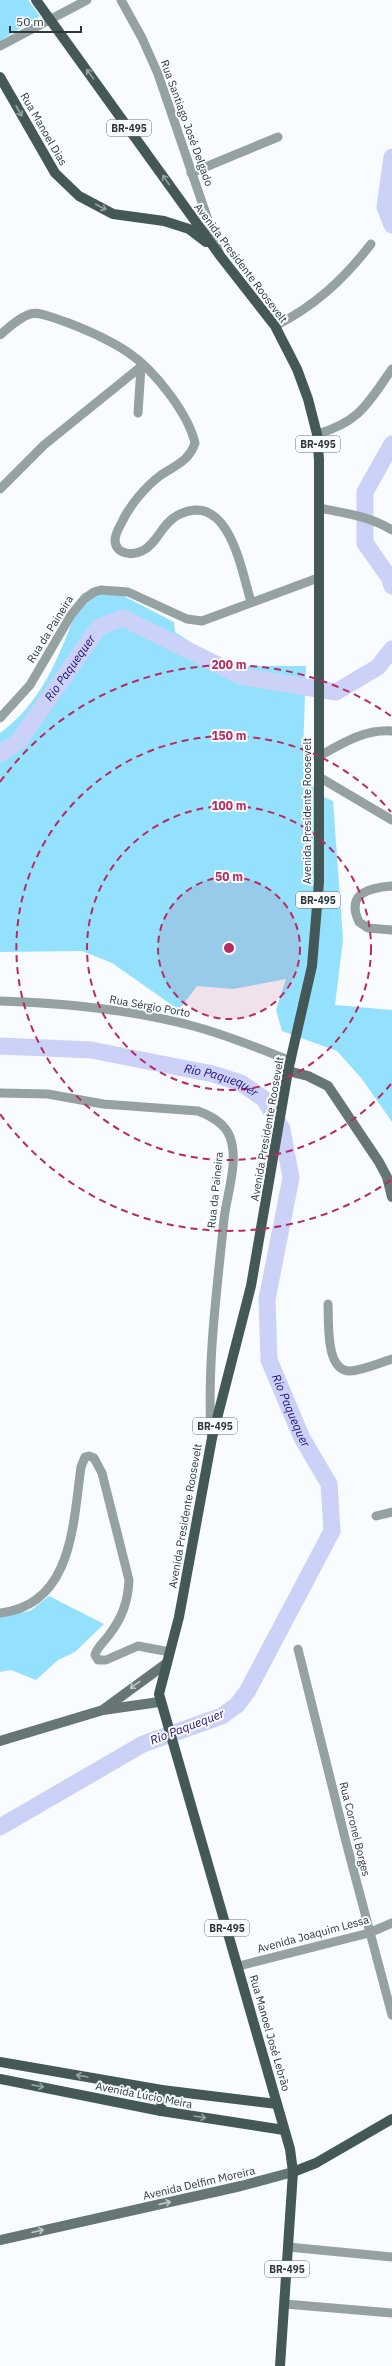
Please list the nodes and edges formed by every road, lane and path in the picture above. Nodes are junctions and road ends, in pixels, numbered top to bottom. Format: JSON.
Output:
{"nodes":[{"id":1,"x":36,"y":0,"type":"edge"},
{"id":2,"x":87,"y":0,"type":"edge"},
{"id":3,"x":121,"y":0,"type":"edge"},
{"id":4,"x":50,"y":19,"type":"junction"},
{"id":5,"x":0,"y":46,"type":"edge"},
{"id":6,"x":0,"y":77,"type":"edge"},
{"id":7,"x":278,"y":137,"type":"dead end"},
{"id":8,"x":191,"y":172,"type":"junction"},
{"id":9,"x":179,"y":198,"type":"junction"},
{"id":10,"x":164,"y":221,"type":"junction"},
{"id":11,"x":372,"y":244,"type":"dead end"},
{"id":12,"x":221,"y":257,"type":"junction"},
{"id":13,"x":275,"y":326,"type":"junction"},
{"id":14,"x":0,"y":335,"type":"edge"},
{"id":15,"x":142,"y":366,"type":"junction"},
{"id":16,"x":392,"y":369,"type":"edge"},
{"id":17,"x":138,"y":413,"type":"dead end"},
{"id":18,"x":318,"y":434,"type":"junction"},
{"id":19,"x":0,"y":489,"type":"edge"},
{"id":20,"x":319,"y":508,"type":"junction"},
{"id":21,"x":392,"y":530,"type":"edge"},
{"id":22,"x":318,"y":578,"type":"junction"},
{"id":23,"x":251,"y":602,"type":"junction"},
{"id":24,"x":0,"y":718,"type":"edge"},
{"id":25,"x":392,"y":731,"type":"edge"},
{"id":26,"x":318,"y":757,"type":"junction"},
{"id":27,"x":319,"y":777,"type":"junction"},
{"id":28,"x":392,"y":820,"type":"edge"},
{"id":29,"x":392,"y":886,"type":"edge"},
{"id":30,"x":392,"y":930,"type":"edge"},
{"id":31,"x":0,"y":1001,"type":"edge"},
{"id":32,"x":290,"y":1066,"type":"junction"},
{"id":33,"x":0,"y":1093,"type":"edge"},
{"id":34,"x":392,"y":1197,"type":"edge"},
{"id":35,"x":328,"y":1304,"type":"dead end"},
{"id":36,"x":392,"y":1359,"type":"edge"},
{"id":37,"x":212,"y":1438,"type":"junction"},
{"id":38,"x":392,"y":1512,"type":"edge"},
{"id":39,"x":376,"y":1516,"type":"dead end"},
{"id":40,"x":0,"y":1613,"type":"edge"},
{"id":41,"x":298,"y":1649,"type":"dead end"},
{"id":42,"x":170,"y":1652,"type":"junction"},
{"id":43,"x":167,"y":1663,"type":"junction"},
{"id":44,"x":159,"y":1702,"type":"junction"},
{"id":45,"x":103,"y":1710,"type":"junction"},
{"id":46,"x":163,"y":1714,"type":"joint"},
{"id":47,"x":0,"y":1740,"type":"edge"},
{"id":48,"x":392,"y":1923,"type":"edge"},
{"id":49,"x":370,"y":1933,"type":"junction"},
{"id":50,"x":239,"y":1966,"type":"junction"},
{"id":51,"x":390,"y":1996,"type":"edge"},
{"id":52,"x":392,"y":2015,"type":"edge"},
{"id":53,"x":0,"y":2062,"type":"edge"},
{"id":54,"x":0,"y":2079,"type":"edge"},
{"id":55,"x":162,"y":2090,"type":"junction"},
{"id":56,"x":277,"y":2104,"type":"junction"},
{"id":57,"x":161,"y":2111,"type":"junction"},
{"id":58,"x":392,"y":2119,"type":"edge"},
{"id":59,"x":284,"y":2130,"type":"junction"},
{"id":60,"x":293,"y":2172,"type":"junction"},
{"id":61,"x":0,"y":2240,"type":"edge"},
{"id":62,"x":288,"y":2247,"type":"junction"},
{"id":63,"x":392,"y":2257,"type":"edge"},
{"id":64,"x":284,"y":2304,"type":"junction"},
{"id":65,"x":392,"y":2313,"type":"edge"},
{"id":66,"x":280,"y":2366,"type":"edge"}],
"edges":[{"from":1,"to":4,"type":"main road","name":"Avenida Presidente Roosevelt","number":"BR-495"},
{"from":2,"to":4,"type":"street"},
{"from":3,"to":8,"type":"street","name":"Rua Santiago José Delgado"},
{"from":4,"to":5,"type":"street"},
{"from":9,"to":4,"type":"main road","name":"Avenida Presidente Roosevelt","number":"BR-495","one_way":true},
{"from":6,"to":10,"type":"main road","name":"Rua Manoel Dias","number":"BR-495","one_way":true},
{"from":7,"to":8,"type":"street"},
{"from":8,"to":12,"type":"street","name":"Rua Santiago José Delgado"},
{"from":9,"to":10,"type":"main road"},
{"from":9,"to":12,"type":"main road","name":"Avenida Presidente Roosevelt","number":"BR-495"},
{"from":10,"to":12,"type":"main road","name":"Rua Manoel Dias","number":"BR-495"},
{"from":11,"to":13,"type":"street"},
{"from":12,"to":13,"type":"main road","name":"Avenida Presidente Roosevelt","number":"BR-495"},
{"from":13,"to":18,"type":"main road","name":"Avenida Presidente Roosevelt","number":"BR-495"},
{"from":14,"to":15,"type":"street"},
{"from":15,"to":17,"type":"street"},
{"from":15,"to":19,"type":"street"},
{"from":15,"to":23,"type":"street"},
{"from":16,"to":18,"type":"street"},
{"from":18,"to":20,"type":"main road","name":"Avenida Presidente Roosevelt","number":"BR-495"},
{"from":20,"to":21,"type":"street"},
{"from":20,"to":22,"type":"main road","name":"Avenida Presidente Roosevelt","number":"BR-495"},
{"from":22,"to":23,"type":"street","name":"Rua da Paineira"},
{"from":22,"to":26,"type":"main road","name":"Avenida Presidente Roosevelt","number":"BR-495"},
{"from":23,"to":24,"type":"street","name":"Rua da Paineira"},
{"from":25,"to":26,"type":"street"},
{"from":26,"to":27,"type":"main road","name":"Avenida Presidente Roosevelt","number":"BR-495"},
{"from":27,"to":28,"type":"street"},
{"from":27,"to":32,"type":"main road","name":"Avenida Presidente Roosevelt","number":"BR-495"},
{"from":29,"to":30,"type":"street"},
{"from":31,"to":32,"type":"street","name":"Rua Sérgio Porto"},
{"from":32,"to":34,"type":"main road"},
{"from":32,"to":37,"type":"main road","name":"Avenida Presidente Roosevelt","number":"BR-495"},
{"from":33,"to":37,"type":"street","name":"Rua da Paineira"},
{"from":35,"to":36,"type":"street"},
{"from":37,"to":42,"type":"main road","name":"Avenida Presidente Roosevelt","number":"BR-495"},
{"from":38,"to":39,"type":"street"},
{"from":40,"to":42,"type":"street"},
{"from":41,"to":49,"type":"street","name":"Rua Coronel Borges"},
{"from":42,"to":43,"type":"main road","name":"Avenida Presidente Roosevelt","number":"BR-495"},
{"from":43,"to":44,"type":"main road","name":"Avenida Presidente Roosevelt","number":"BR-495"},
{"from":43,"to":45,"type":"main road","one_way":true},
{"from":44,"to":45,"type":"main road"},
{"from":44,"to":46,"type":"main road","name":"Avenida Presidente Roosevelt","number":"BR-495"},
{"from":45,"to":47,"type":"main road"},
{"from":46,"to":50,"type":"main road","name":"Rua Manoel José Lebrão","number":"BR-495"},
{"from":48,"to":49,"type":"street","name":"Avenida Joaquim Lessa"},
{"from":49,"to":50,"type":"street","name":"Avenida Joaquim Lessa"},
{"from":49,"to":51,"type":"street","name":"Rua Coronel Borges"},
{"from":50,"to":56,"type":"main road","name":"Rua Manoel José Lebrão","number":"BR-495"},
{"from":51,"to":52,"type":"street","name":"Rua Coronel Borges"},
{"from":55,"to":53,"type":"main road","name":"Avenida Lúcio Meira","one_way":true},
{"from":54,"to":57,"type":"main road","name":"Avenida Lúcio Meira","one_way":true},
{"from":55,"to":56,"type":"main road","name":"Avenida Lúcio Meira"},
{"from":55,"to":57,"type":"main road"},
{"from":56,"to":59,"type":"main road","name":"Rua Manoel José Lebrão","number":"BR-495"},
{"from":57,"to":59,"type":"main road","name":"Avenida Lúcio Meira","one_way":true},
{"from":58,"to":60,"type":"main road","name":"Avenida Delfim Moreira"},
{"from":59,"to":60,"type":"main road","name":"Rua Manoel José Lebrão","number":"BR-495"},
{"from":61,"to":60,"type":"main road","name":"Avenida Delfim Moreira","one_way":true},
{"from":60,"to":62,"type":"main road","name":"Rua Manoel José Lebrão","number":"BR-495"},
{"from":62,"to":63,"type":"street"},
{"from":62,"to":64,"type":"main road","name":"Rua Manoel José Lebrão","number":"BR-495"},
{"from":64,"to":65,"type":"street"},
{"from":64,"to":66,"type":"main road","name":"Rua Manoel José Lebrão","number":"BR-495"}]}
